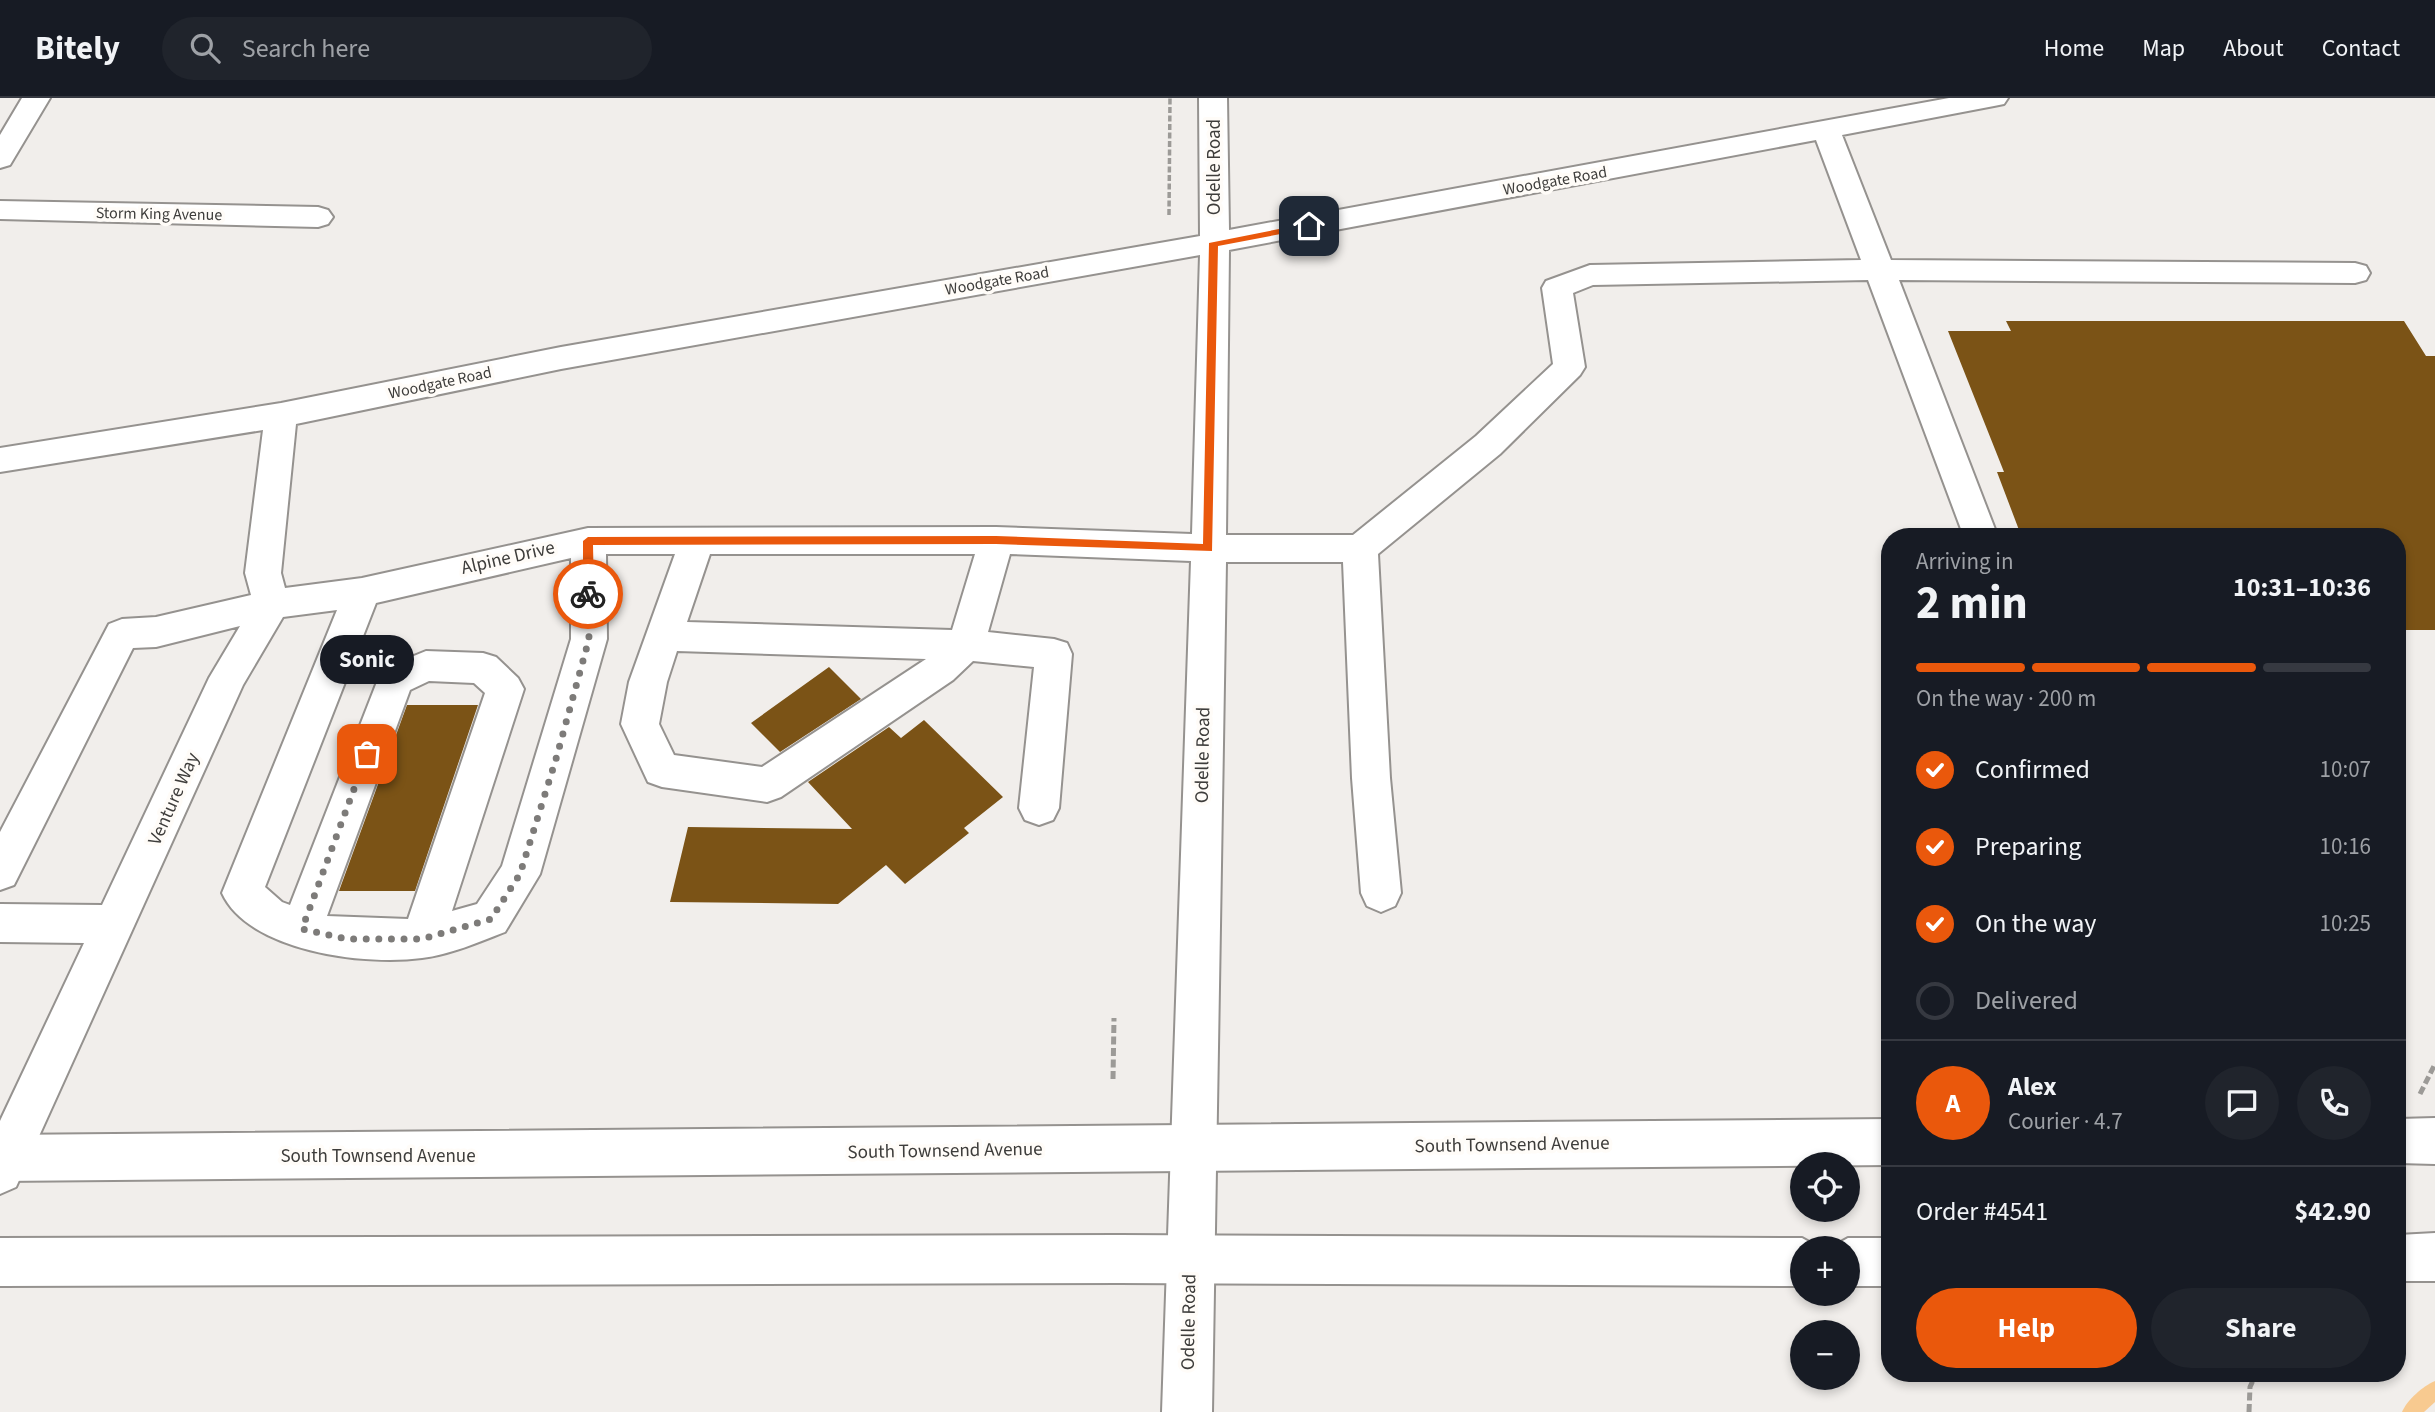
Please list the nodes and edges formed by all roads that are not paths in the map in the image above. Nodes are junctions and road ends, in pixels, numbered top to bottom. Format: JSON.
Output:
{"nodes":[{"id":1,"x":36,"y":98,"type":"edge"},
{"id":2,"x":1213,"y":98,"type":"edge"},
{"id":3,"x":1994,"y":98,"type":"edge"},
{"id":4,"x":1827,"y":131,"type":"junction"},
{"id":5,"x":0,"y":159,"type":"edge"},
{"id":6,"x":0,"y":210,"type":"edge"},
{"id":7,"x":318,"y":217,"type":"dead end"},
{"id":8,"x":1214,"y":243,"type":"junction"},
{"id":9,"x":1880,"y":270,"type":"junction"},
{"id":10,"x":2356,"y":273,"type":"dead end"},
{"id":11,"x":281,"y":415,"type":"junction"},
{"id":12,"x":0,"y":460,"type":"edge"},
{"id":13,"x":1978,"y":528,"type":"edge"},
{"id":14,"x":996,"y":540,"type":"junction"},
{"id":15,"x":588,"y":541,"type":"junction"},
{"id":16,"x":697,"y":541,"type":"junction"},
{"id":17,"x":1208,"y":548,"type":"junction"},
{"id":18,"x":1360,"y":549,"type":"junction"},
{"id":19,"x":362,"y":592,"type":"junction"},
{"id":20,"x":272,"y":604,"type":"junction"},
{"id":21,"x":664,"y":636,"type":"junction"},
{"id":22,"x":953,"y":657,"type":"junction"},
{"id":23,"x":1039,"y":808,"type":"dead end"},
{"id":24,"x":0,"y":872,"type":"edge"},
{"id":25,"x":1381,"y":893,"type":"dead end"},
{"id":26,"x":0,"y":923,"type":"edge"},
{"id":27,"x":117,"y":924,"type":"junction"},
{"id":28,"x":302,"y":929,"type":"junction"},
{"id":29,"x":422,"y":939,"type":"junction"},
{"id":30,"x":2406,"y":1141,"type":"edge"},
{"id":31,"x":2435,"y":1141,"type":"edge"},
{"id":32,"x":1881,"y":1142,"type":"edge"},
{"id":33,"x":1193,"y":1147,"type":"junction"},
{"id":34,"x":2,"y":1162,"type":"edge"},
{"id":35,"x":2435,"y":1256,"type":"edge"},
{"id":36,"x":2406,"y":1258,"type":"edge"},
{"id":37,"x":1190,"y":1260,"type":"junction"},
{"id":38,"x":0,"y":1262,"type":"edge"},
{"id":39,"x":1790,"y":1262,"type":"edge"},
{"id":40,"x":1860,"y":1262,"type":"edge"},
{"id":41,"x":1881,"y":1262,"type":"edge"},
{"id":42,"x":1186,"y":1412,"type":"edge"}],
"edges":[{"from":1,"to":5,"type":"main road"},
{"from":2,"to":8,"type":"main road","name":"Odelle Road"},
{"from":3,"to":4,"type":"main road","name":"Woodgate Road"},
{"from":4,"to":8,"type":"main road","name":"Woodgate Road"},
{"from":4,"to":9,"type":"main road"},
{"from":6,"to":7,"type":"main road","name":"Storm King Avenue"},
{"from":8,"to":11,"type":"main road","name":"Woodgate Road"},
{"from":8,"to":17,"type":"main road","name":"Odelle Road"},
{"from":9,"to":10,"type":"main road"},
{"from":9,"to":13,"type":"main road"},
{"from":9,"to":18,"type":"main road"},
{"from":11,"to":12,"type":"main road","name":"Woodgate Road"},
{"from":11,"to":20,"type":"main road"},
{"from":14,"to":16,"type":"main road","name":"Alpine Drive"},
{"from":14,"to":17,"type":"main road","name":"Alpine Drive"},
{"from":14,"to":22,"type":"main road"},
{"from":15,"to":16,"type":"main road","name":"Alpine Drive"},
{"from":15,"to":19,"type":"main road","name":"Alpine Drive"},
{"from":15,"to":29,"type":"main road"},
{"from":16,"to":21,"type":"main road"},
{"from":17,"to":18,"type":"main road","name":"Alpine Drive"},
{"from":17,"to":33,"type":"main road","name":"Odelle Road"},
{"from":18,"to":25,"type":"main road"},
{"from":19,"to":20,"type":"main road","name":"Alpine Drive"},
{"from":19,"to":28,"type":"main road"},
{"from":20,"to":24,"type":"main road","name":"Alpine Drive"},
{"from":20,"to":27,"type":"main road","name":"Venture Way"},
{"from":21,"to":22,"type":"main road"},
{"from":21,"to":22,"type":"main road"},
{"from":22,"to":23,"type":"main road"},
{"from":26,"to":27,"type":"main road"},
{"from":27,"to":34,"type":"main road","name":"Venture Way"},
{"from":28,"to":29,"type":"main road"},
{"from":28,"to":29,"type":"main road"},
{"from":30,"to":31,"type":"main road"},
{"from":32,"to":33,"type":"main road","name":"South Townsend Avenue"},
{"from":33,"to":34,"type":"main road","name":"South Townsend Avenue"},
{"from":33,"to":37,"type":"main road","name":"Odelle Road"},
{"from":35,"to":36,"type":"main road"},
{"from":37,"to":38,"type":"main road"},
{"from":37,"to":39,"type":"main road"},
{"from":37,"to":42,"type":"main road","name":"Odelle Road"},
{"from":40,"to":41,"type":"main road"}]}
